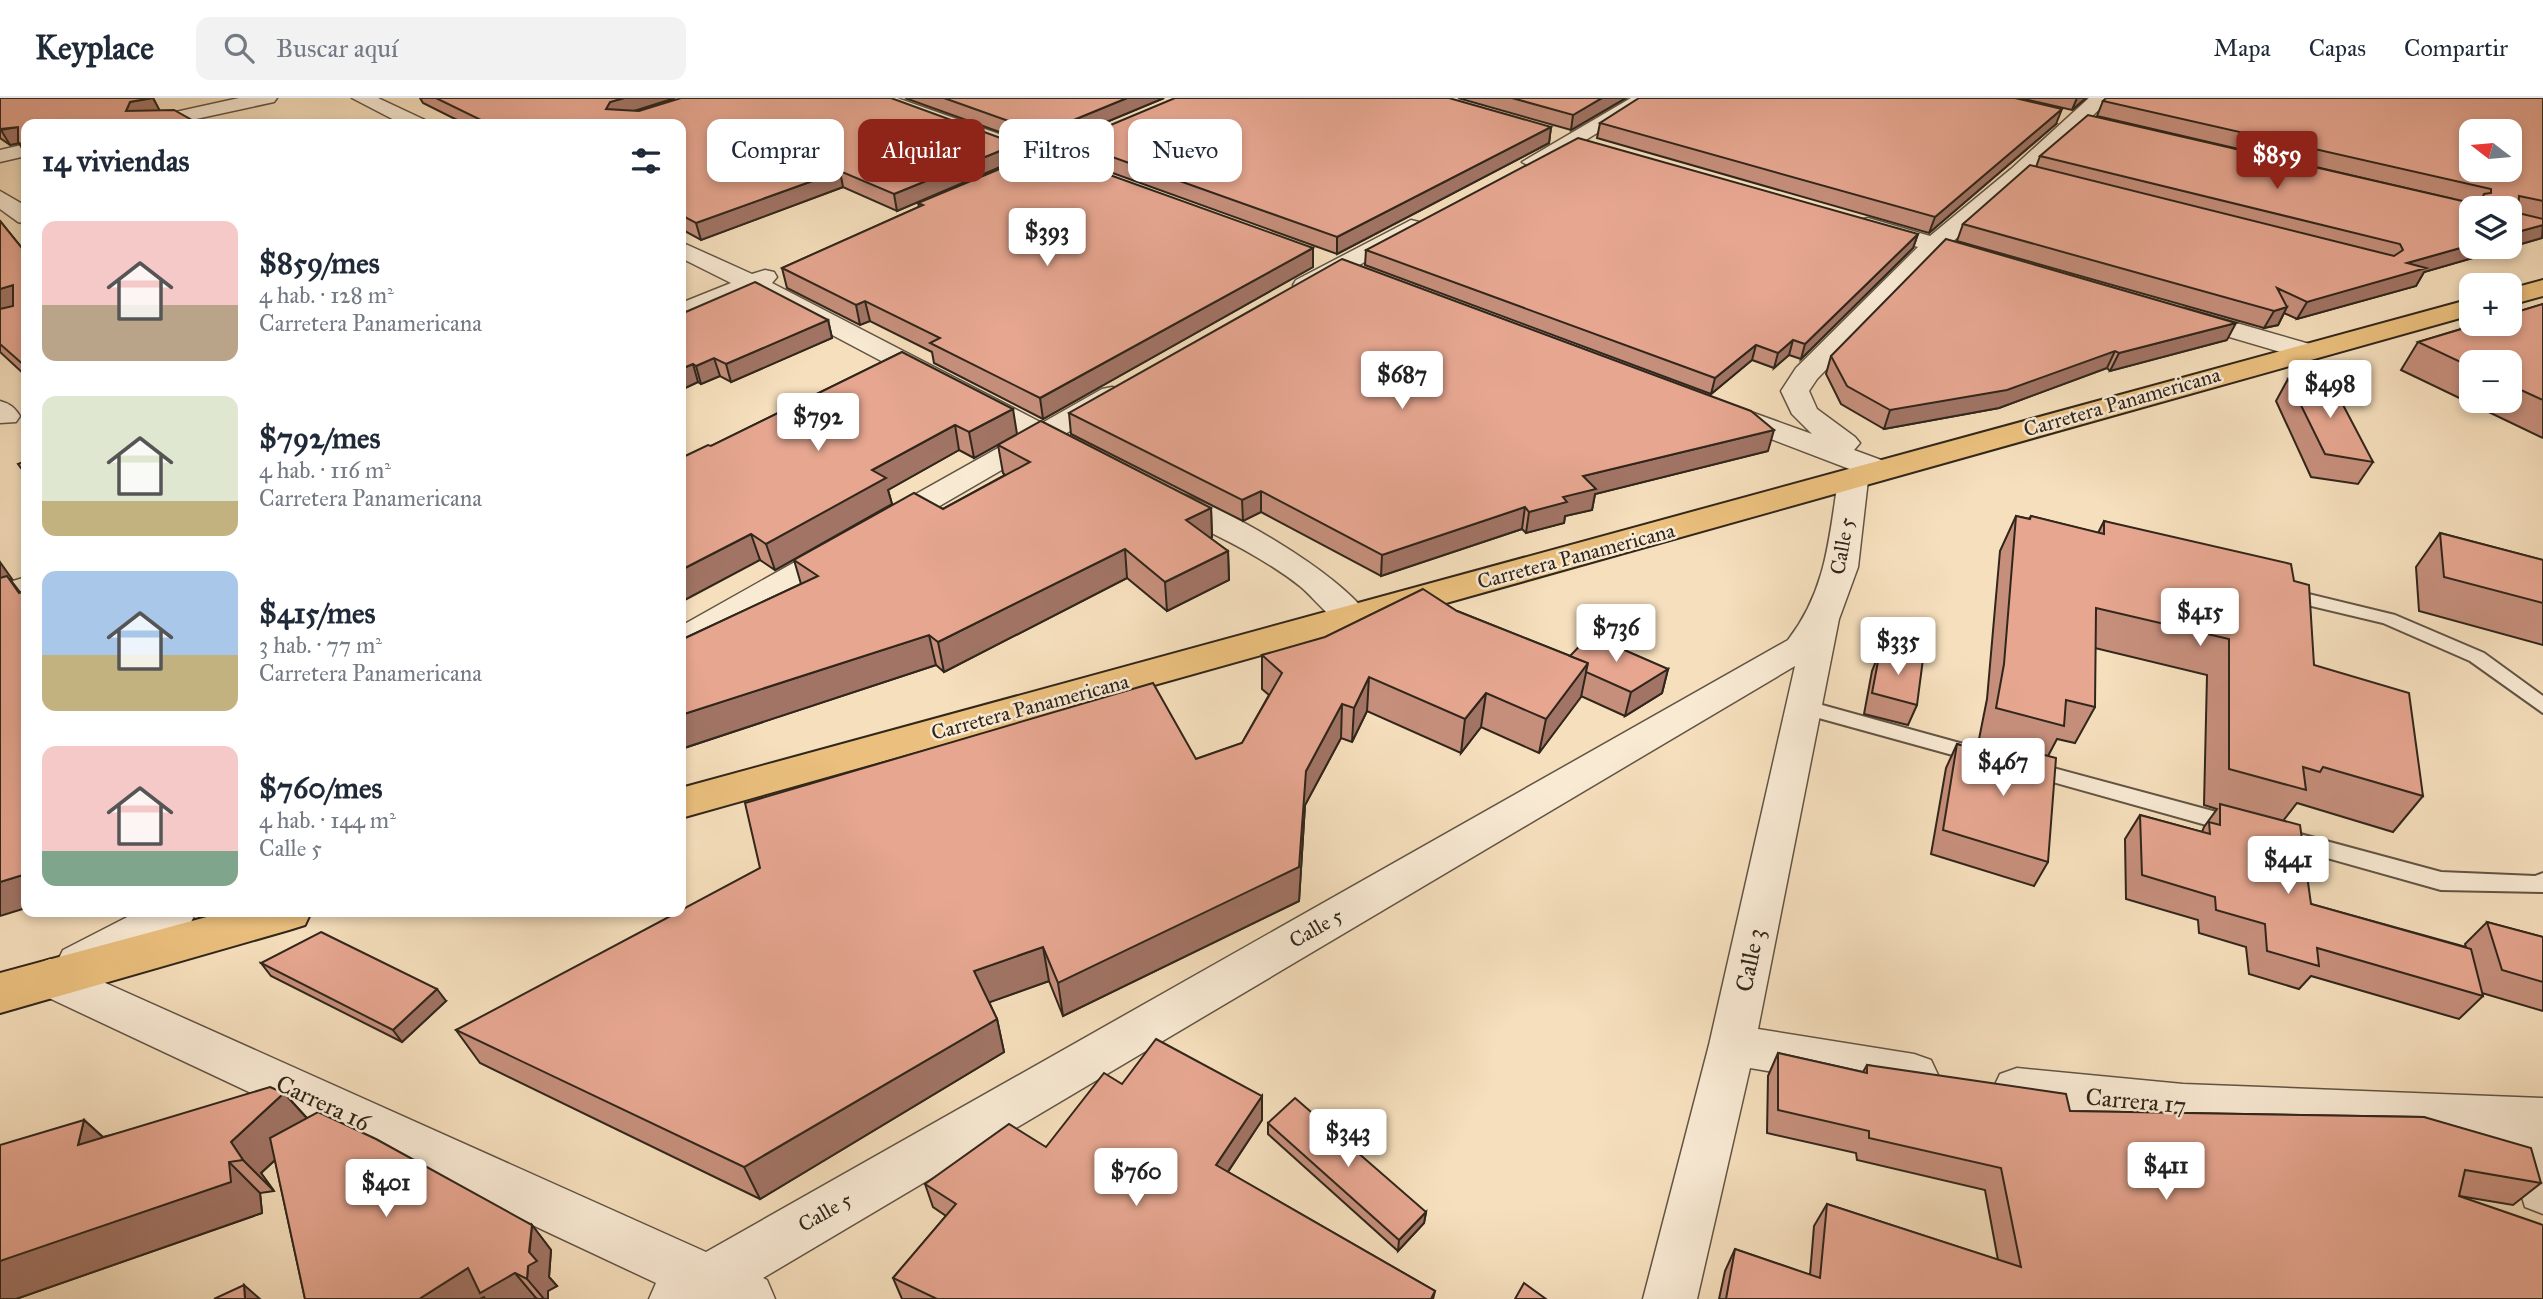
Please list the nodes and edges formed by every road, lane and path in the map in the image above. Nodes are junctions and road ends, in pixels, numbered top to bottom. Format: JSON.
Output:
{"nodes":[{"id":1,"x":267,"y":98,"type":"edge"},
{"id":2,"x":362,"y":98,"type":"edge"},
{"id":3,"x":878,"y":98,"type":"edge"},
{"id":4,"x":1645,"y":98,"type":"edge"},
{"id":5,"x":2101,"y":98,"type":"edge"},
{"id":6,"x":942,"y":103,"type":"dead end"},
{"id":7,"x":917,"y":112,"type":"junction"},
{"id":8,"x":2067,"y":118,"type":"junction"},
{"id":9,"x":169,"y":119,"type":"edge"},
{"id":10,"x":407,"y":119,"type":"edge"},
{"id":11,"x":2106,"y":127,"type":"edge"},
{"id":12,"x":1538,"y":129,"type":"edge"},
{"id":13,"x":1575,"y":140,"type":"junction"},
{"id":14,"x":999,"y":141,"type":"edge"},
{"id":15,"x":1601,"y":147,"type":"edge"},
{"id":16,"x":21,"y":151,"type":"edge"},
{"id":17,"x":0,"y":156,"type":"edge"},
{"id":18,"x":1516,"y":171,"type":"edge"},
{"id":19,"x":0,"y":198,"type":"edge"},
{"id":20,"x":21,"y":214,"type":"edge"},
{"id":21,"x":1434,"y":215,"type":"edge"},
{"id":22,"x":1841,"y":217,"type":"edge"},
{"id":23,"x":1934,"y":244,"type":"junction"},
{"id":24,"x":686,"y":251,"type":"edge"},
{"id":25,"x":1327,"y":261,"type":"junction"},
{"id":26,"x":790,"y":267,"type":"edge"},
{"id":27,"x":2014,"y":267,"type":"edge"},
{"id":28,"x":1365,"y":275,"type":"edge"},
{"id":29,"x":752,"y":283,"type":"junction"},
{"id":30,"x":2543,"y":288,"type":"edge"},
{"id":31,"x":2522,"y":294,"type":"edge"},
{"id":32,"x":1280,"y":299,"type":"edge"},
{"id":33,"x":2159,"y":309,"type":"edge"},
{"id":34,"x":686,"y":310,"type":"edge"},
{"id":35,"x":2459,"y":310,"type":"edge"},
{"id":36,"x":2304,"y":351,"type":"junction"},
{"id":37,"x":1138,"y":380,"type":"edge"},
{"id":38,"x":1700,"y":402,"type":"edge"},
{"id":39,"x":1043,"y":435,"type":"junction"},
{"id":40,"x":1091,"y":459,"type":"edge"},
{"id":41,"x":1875,"y":472,"type":"junction"},
{"id":42,"x":1140,"y":484,"type":"edge"},
{"id":43,"x":21,"y":589,"type":"edge"},
{"id":44,"x":2268,"y":590,"type":"edge"},
{"id":45,"x":0,"y":598,"type":"edge"},
{"id":46,"x":1353,"y":618,"type":"junction"},
{"id":47,"x":1823,"y":618,"type":"junction"},
{"id":48,"x":686,"y":638,"type":"edge"},
{"id":49,"x":2543,"y":706,"type":"edge"},
{"id":50,"x":1804,"y":707,"type":"junction"},
{"id":51,"x":686,"y":802,"type":"edge"},
{"id":52,"x":2543,"y":882,"type":"edge"},
{"id":53,"x":166,"y":917,"type":"edge"},
{"id":54,"x":271,"y":917,"type":"edge"},
{"id":55,"x":50,"y":978,"type":"junction"},
{"id":56,"x":0,"y":993,"type":"edge"},
{"id":57,"x":1732,"y":1045,"type":"junction"},
{"id":58,"x":2533,"y":1119,"type":"edge"},
{"id":59,"x":2543,"y":1189,"type":"edge"},
{"id":60,"x":711,"y":1292,"type":"edge"},
{"id":61,"x":1670,"y":1299,"type":"edge"}],
"edges":[{"from":1,"to":9,"type":"street"},
{"from":2,"to":10,"type":"street"},
{"from":3,"to":7,"type":"street"},
{"from":4,"to":13,"type":"street"},
{"from":5,"to":8,"type":"street"},
{"from":6,"to":7,"type":"street"},
{"from":7,"to":14,"type":"street"},
{"from":8,"to":11,"type":"street"},
{"from":8,"to":23,"type":"street"},
{"from":12,"to":13,"type":"street"},
{"from":13,"to":15,"type":"street"},
{"from":13,"to":18,"type":"street"},
{"from":16,"to":17,"type":"street"},
{"from":19,"to":20,"type":"street"},
{"from":21,"to":25,"type":"street"},
{"from":22,"to":23,"type":"street"},
{"from":23,"to":27,"type":"street"},
{"from":23,"to":41,"type":"street"},
{"from":24,"to":29,"type":"street"},
{"from":25,"to":28,"type":"street"},
{"from":25,"to":32,"type":"street"},
{"from":26,"to":29,"type":"street"},
{"from":29,"to":34,"type":"street"},
{"from":29,"to":39,"type":"street"},
{"from":30,"to":31,"type":"main road"},
{"from":33,"to":36,"type":"street"},
{"from":35,"to":36,"type":"main road","name":"Carretera Panamericana"},
{"from":36,"to":41,"type":"main road","name":"Carretera Panamericana"},
{"from":37,"to":39,"type":"street"},
{"from":38,"to":41,"type":"street"},
{"from":39,"to":40,"type":"street"},
{"from":39,"to":48,"type":"street"},
{"from":41,"to":46,"type":"main road","name":"Carretera Panamericana"},
{"from":41,"to":47,"type":"street","name":"Calle 5"},
{"from":42,"to":46,"type":"street"},
{"from":43,"to":45,"type":"street"},
{"from":44,"to":49,"type":"lane"},
{"from":46,"to":51,"type":"main road","name":"Carretera Panamericana"},
{"from":47,"to":50,"type":"street","name":"Calle 3"},
{"from":47,"to":60,"type":"street","name":"Calle 5"},
{"from":50,"to":52,"type":"lane"},
{"from":50,"to":57,"type":"street","name":"Calle 3"},
{"from":53,"to":55,"type":"street"},
{"from":54,"to":55,"type":"main road"},
{"from":55,"to":56,"type":"main road"},
{"from":55,"to":60,"type":"street","name":"Carrera 16"},
{"from":57,"to":58,"type":"street","name":"Carrera 17"},
{"from":57,"to":61,"type":"street","name":"Calle 3"},
{"from":58,"to":59,"type":"street"}]}
